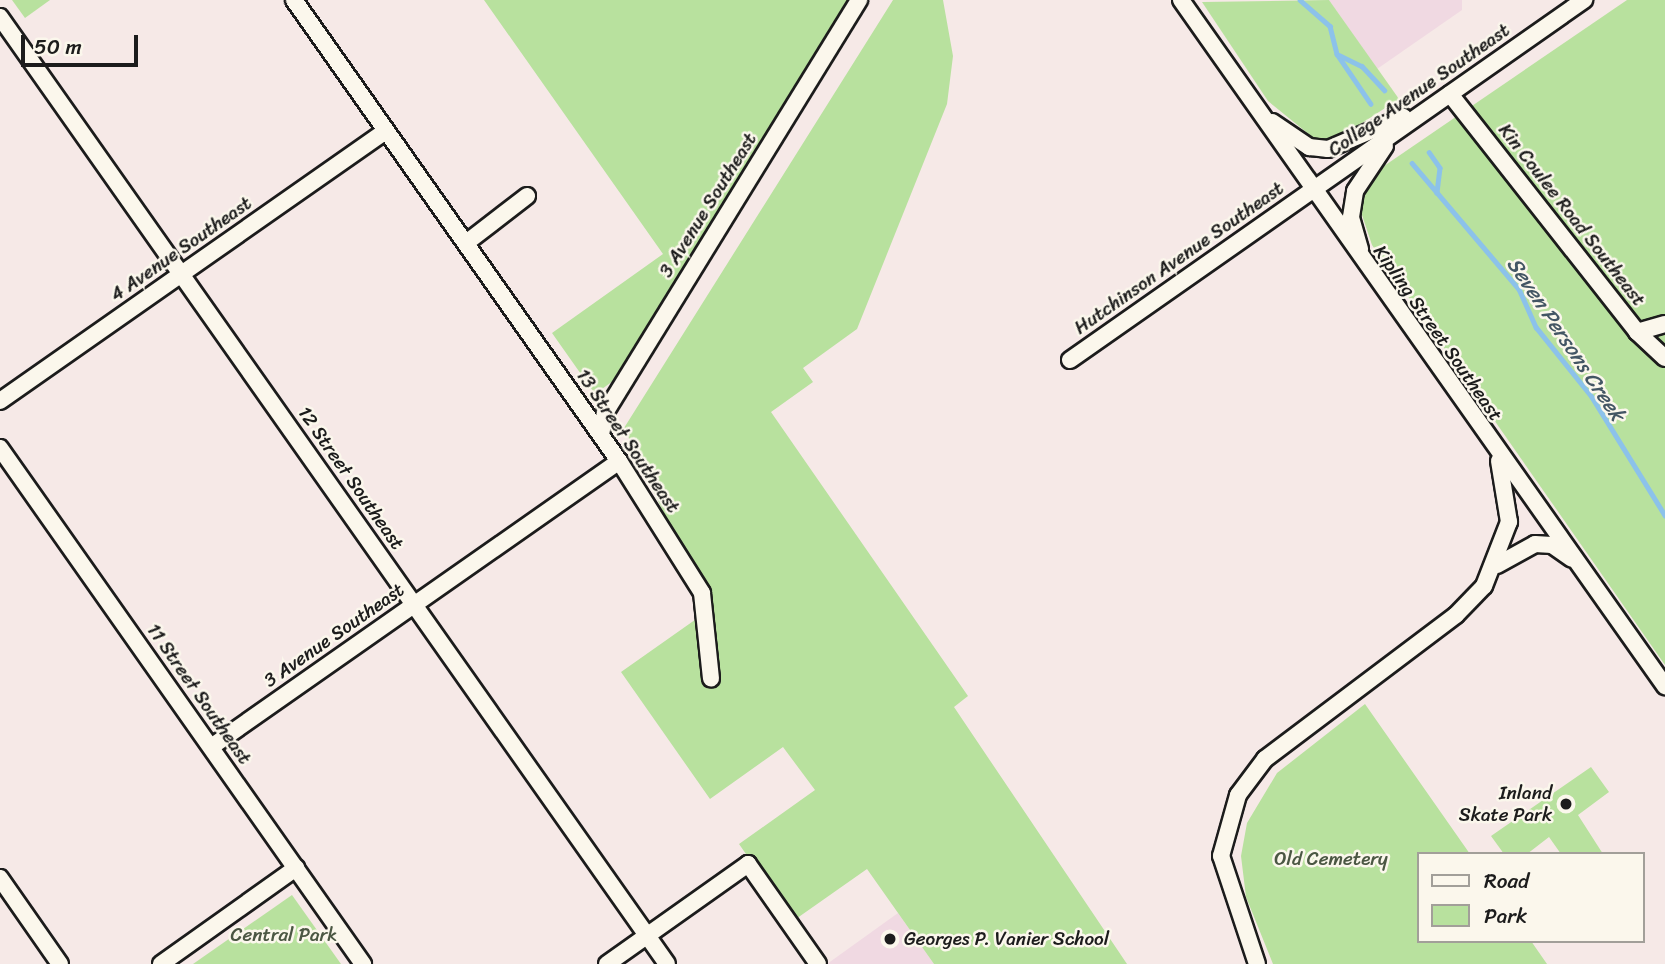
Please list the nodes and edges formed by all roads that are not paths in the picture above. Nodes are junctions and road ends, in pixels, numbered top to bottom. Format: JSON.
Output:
{"nodes":[{"id":1,"x":294,"y":0,"type":"edge"},
{"id":2,"x":859,"y":0,"type":"edge"},
{"id":3,"x":1181,"y":0,"type":"edge"},
{"id":4,"x":1584,"y":0,"type":"edge"},
{"id":5,"x":0,"y":17,"type":"edge"},
{"id":6,"x":1249,"y":98,"type":"junction"},
{"id":7,"x":1443,"y":98,"type":"junction"},
{"id":8,"x":1399,"y":130,"type":"junction"},
{"id":9,"x":386,"y":131,"type":"junction"},
{"id":10,"x":1312,"y":190,"type":"junction"},
{"id":11,"x":527,"y":196,"type":"dead end"},
{"id":12,"x":466,"y":243,"type":"junction"},
{"id":13,"x":1367,"y":268,"type":"junction"},
{"id":14,"x":181,"y":274,"type":"junction"},
{"id":15,"x":1665,"y":324,"type":"edge"},
{"id":16,"x":1637,"y":332,"type":"junction"},
{"id":17,"x":1665,"y":358,"type":"edge"},
{"id":18,"x":1070,"y":359,"type":"dead end"},
{"id":19,"x":0,"y":401,"type":"edge"},
{"id":20,"x":601,"y":435,"type":"junction"},
{"id":21,"x":1483,"y":436,"type":"junction"},
{"id":22,"x":0,"y":448,"type":"edge"},
{"id":23,"x":619,"y":461,"type":"junction"},
{"id":24,"x":1497,"y":565,"type":"junction"},
{"id":25,"x":1586,"y":568,"type":"junction"},
{"id":26,"x":414,"y":604,"type":"junction"},
{"id":27,"x":710,"y":679,"type":"dead end"},
{"id":28,"x":1665,"y":686,"type":"edge"},
{"id":29,"x":211,"y":747,"type":"junction"},
{"id":30,"x":296,"y":868,"type":"junction"},
{"id":31,"x":0,"y":878,"type":"edge"},
{"id":32,"x":648,"y":935,"type":"junction"},
{"id":33,"x":61,"y":964,"type":"edge"},
{"id":34,"x":161,"y":964,"type":"edge"},
{"id":35,"x":363,"y":964,"type":"edge"},
{"id":36,"x":607,"y":964,"type":"edge"},
{"id":37,"x":667,"y":964,"type":"edge"},
{"id":38,"x":818,"y":964,"type":"edge"},
{"id":39,"x":1257,"y":964,"type":"edge"}],
"edges":[{"from":1,"to":9,"type":"street","name":"13 Street Southeast"},
{"from":2,"to":20,"type":"street","name":"3 Avenue Southeast"},
{"from":3,"to":6,"type":"street","name":"Kipling Street Southeast"},
{"from":4,"to":7,"type":"street","name":"College Avenue Southeast"},
{"from":5,"to":14,"type":"street","name":"12 Street Southeast"},
{"from":6,"to":7,"type":"street"},
{"from":6,"to":10,"type":"street","name":"Kipling Street Southeast"},
{"from":7,"to":8,"type":"street","name":"College Avenue Southeast"},
{"from":7,"to":16,"type":"street","name":"Kin Coulee Road Southeast"},
{"from":8,"to":10,"type":"street","name":"College Avenue Southeast"},
{"from":8,"to":13,"type":"street"},
{"from":9,"to":12,"type":"street","name":"13 Street Southeast"},
{"from":9,"to":14,"type":"street","name":"4 Avenue Southeast"},
{"from":10,"to":13,"type":"street","name":"Kipling Street Southeast"},
{"from":10,"to":18,"type":"street","name":"Hutchinson Avenue Southeast"},
{"from":11,"to":12,"type":"street"},
{"from":12,"to":20,"type":"street","name":"13 Street Southeast"},
{"from":13,"to":21,"type":"street","name":"Kipling Street Southeast"},
{"from":14,"to":19,"type":"street","name":"4 Avenue Southeast"},
{"from":14,"to":26,"type":"street","name":"12 Street Southeast"},
{"from":15,"to":16,"type":"street"},
{"from":16,"to":17,"type":"street","name":"Kin Coulee Road Southeast"},
{"from":20,"to":23,"type":"street","name":"13 Street Southeast"},
{"from":21,"to":24,"type":"street"},
{"from":21,"to":25,"type":"street","name":"Kipling Street Southeast"},
{"from":22,"to":29,"type":"street","name":"11 Street Southeast"},
{"from":23,"to":26,"type":"street","name":"3 Avenue Southeast"},
{"from":23,"to":27,"type":"street","name":"13 Street Southeast"},
{"from":24,"to":25,"type":"street"},
{"from":24,"to":39,"type":"street"},
{"from":25,"to":28,"type":"street","name":"Kipling Street Southeast"},
{"from":26,"to":29,"type":"street","name":"3 Avenue Southeast"},
{"from":26,"to":32,"type":"street","name":"12 Street Southeast"},
{"from":29,"to":30,"type":"street","name":"11 Street Southeast"},
{"from":30,"to":34,"type":"street"},
{"from":30,"to":35,"type":"street","name":"11 Street Southeast"},
{"from":31,"to":33,"type":"street"},
{"from":32,"to":36,"type":"street"},
{"from":32,"to":37,"type":"street","name":"12 Street Southeast"},
{"from":32,"to":38,"type":"street"}]}
